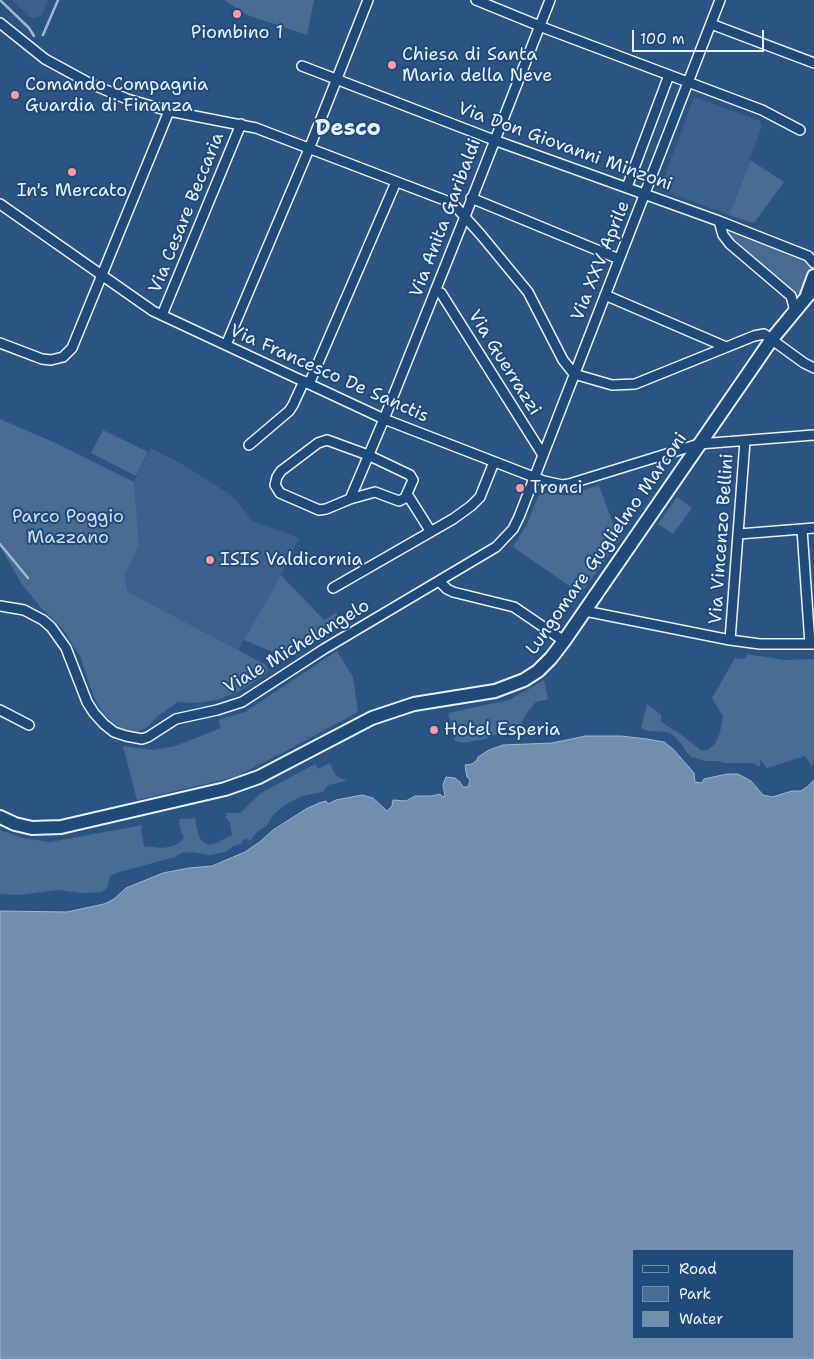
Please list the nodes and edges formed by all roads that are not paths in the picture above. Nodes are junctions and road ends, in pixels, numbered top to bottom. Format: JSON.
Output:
{"nodes":[{"id":1,"x":368,"y":0,"type":"edge"},
{"id":2,"x":476,"y":0,"type":"edge"},
{"id":3,"x":550,"y":0,"type":"edge"},
{"id":4,"x":717,"y":1,"type":"edge"},
{"id":5,"x":0,"y":23,"type":"edge"},
{"id":6,"x":711,"y":24,"type":"junction"},
{"id":7,"x":539,"y":26,"type":"junction"},
{"id":8,"x":814,"y":63,"type":"edge"},
{"id":9,"x":302,"y":66,"type":"dead end"},
{"id":10,"x":669,"y":75,"type":"junction"},
{"id":11,"x":337,"y":79,"type":"junction"},
{"id":12,"x":688,"y":82,"type":"junction"},
{"id":13,"x":169,"y":111,"type":"junction"},
{"id":14,"x":241,"y":124,"type":"junction"},
{"id":15,"x":800,"y":130,"type":"dead end"},
{"id":16,"x":494,"y":140,"type":"junction"},
{"id":17,"x":309,"y":149,"type":"junction"},
{"id":18,"x":396,"y":182,"type":"junction"},
{"id":19,"x":627,"y":187,"type":"junction"},
{"id":20,"x":645,"y":193,"type":"junction"},
{"id":21,"x":471,"y":198,"type":"junction"},
{"id":22,"x":0,"y":204,"type":"edge"},
{"id":23,"x":465,"y":217,"type":"junction"},
{"id":24,"x":719,"y":221,"type":"junction"},
{"id":25,"x":619,"y":259,"type":"junction"},
{"id":26,"x":814,"y":262,"type":"edge"},
{"id":27,"x":102,"y":275,"type":"junction"},
{"id":28,"x":814,"y":276,"type":"edge"},
{"id":29,"x":814,"y":288,"type":"edge"},
{"id":30,"x":435,"y":291,"type":"junction"},
{"id":31,"x":605,"y":295,"type":"junction"},
{"id":32,"x":804,"y":300,"type":"junction"},
{"id":33,"x":794,"y":311,"type":"junction"},
{"id":34,"x":162,"y":315,"type":"junction"},
{"id":35,"x":772,"y":339,"type":"junction"},
{"id":36,"x":0,"y":343,"type":"edge"},
{"id":37,"x":226,"y":345,"type":"junction"},
{"id":38,"x":726,"y":347,"type":"junction"},
{"id":39,"x":814,"y":368,"type":"edge"},
{"id":40,"x":574,"y":374,"type":"junction"},
{"id":41,"x":307,"y":383,"type":"junction"},
{"id":42,"x":384,"y":419,"type":"junction"},
{"id":43,"x":814,"y":435,"type":"edge"},
{"id":44,"x":745,"y":440,"type":"junction"},
{"id":45,"x":699,"y":444,"type":"junction"},
{"id":46,"x":249,"y":445,"type":"dead end"},
{"id":47,"x":670,"y":452,"type":"junction"},
{"id":48,"x":368,"y":455,"type":"junction"},
{"id":49,"x":543,"y":455,"type":"junction"},
{"id":50,"x":688,"y":459,"type":"junction"},
{"id":51,"x":494,"y":462,"type":"junction"},
{"id":52,"x":534,"y":477,"type":"junction"},
{"id":53,"x":407,"y":494,"type":"junction"},
{"id":54,"x":350,"y":499,"type":"junction"},
{"id":55,"x":814,"y":528,"type":"edge"},
{"id":56,"x":802,"y":529,"type":"junction"},
{"id":57,"x":431,"y":532,"type":"junction"},
{"id":58,"x":739,"y":534,"type":"junction"},
{"id":59,"x":439,"y":581,"type":"junction"},
{"id":60,"x":333,"y":588,"type":"dead end"},
{"id":61,"x":0,"y":606,"type":"edge"},
{"id":62,"x":585,"y":611,"type":"junction"},
{"id":63,"x":730,"y":640,"type":"junction"},
{"id":64,"x":564,"y":641,"type":"junction"},
{"id":65,"x":812,"y":644,"type":"edge"},
{"id":66,"x":0,"y":710,"type":"edge"},
{"id":67,"x":29,"y":725,"type":"dead end"},
{"id":68,"x":0,"y":817,"type":"edge"}],
"edges":[{"from":1,"to":11,"type":"street"},
{"from":2,"to":7,"type":"street"},
{"from":3,"to":7,"type":"street","name":"Via Anita Garibaldi"},
{"from":4,"to":6,"type":"street","name":"Via XXV Aprile"},
{"from":5,"to":13,"type":"street"},
{"from":6,"to":8,"type":"street"},
{"from":6,"to":12,"type":"street","name":"Via XXV Aprile"},
{"from":7,"to":10,"type":"street"},
{"from":7,"to":16,"type":"street","name":"Via Anita Garibaldi"},
{"from":9,"to":11,"type":"street","name":"Via Don Giovanni Minzoni"},
{"from":10,"to":12,"type":"street"},
{"from":10,"to":19,"type":"street"},
{"from":11,"to":16,"type":"street","name":"Via Don Giovanni Minzoni"},
{"from":11,"to":17,"type":"street"},
{"from":12,"to":15,"type":"street"},
{"from":12,"to":20,"type":"street","name":"Via XXV Aprile"},
{"from":13,"to":14,"type":"street"},
{"from":13,"to":27,"type":"street"},
{"from":14,"to":17,"type":"street"},
{"from":14,"to":34,"type":"street","name":"Via Cesare Beccaria"},
{"from":16,"to":19,"type":"street","name":"Via Don Giovanni Minzoni"},
{"from":16,"to":21,"type":"street","name":"Via Anita Garibaldi"},
{"from":17,"to":18,"type":"street"},
{"from":17,"to":37,"type":"street"},
{"from":18,"to":23,"type":"street"},
{"from":18,"to":41,"type":"street"},
{"from":19,"to":20,"type":"street","name":"Via Don Giovanni Minzoni"},
{"from":20,"to":24,"type":"street","name":"Via Don Giovanni Minzoni"},
{"from":20,"to":25,"type":"street","name":"Via XXV Aprile"},
{"from":21,"to":23,"type":"street","name":"Via Anita Garibaldi"},
{"from":21,"to":25,"type":"street"},
{"from":22,"to":27,"type":"street","name":"Via Francesco De Sanctis"},
{"from":23,"to":30,"type":"street","name":"Via Anita Garibaldi"},
{"from":23,"to":40,"type":"street"},
{"from":24,"to":26,"type":"street","name":"Via Don Giovanni Minzoni"},
{"from":24,"to":33,"type":"street"},
{"from":25,"to":31,"type":"street","name":"Via XXV Aprile"},
{"from":27,"to":34,"type":"street","name":"Via Francesco De Sanctis"},
{"from":27,"to":36,"type":"street"},
{"from":28,"to":32,"type":"street"},
{"from":29,"to":32,"type":"street","name":"Lungomare Guglielmo Marconi"},
{"from":30,"to":42,"type":"street","name":"Via Anita Garibaldi"},
{"from":30,"to":49,"type":"street","name":"Via Guerrazzi"},
{"from":31,"to":38,"type":"street"},
{"from":31,"to":40,"type":"street","name":"Via XXV Aprile"},
{"from":32,"to":33,"type":"street","name":"Lungomare Guglielmo Marconi"},
{"from":33,"to":35,"type":"street","name":"Lungomare Guglielmo Marconi"},
{"from":34,"to":37,"type":"street","name":"Via Francesco De Sanctis"},
{"from":35,"to":38,"type":"street"},
{"from":35,"to":39,"type":"street"},
{"from":35,"to":45,"type":"street","name":"Lungomare Guglielmo Marconi"},
{"from":37,"to":41,"type":"street","name":"Via Francesco De Sanctis"},
{"from":38,"to":40,"type":"street"},
{"from":40,"to":49,"type":"street","name":"Via XXV Aprile"},
{"from":41,"to":42,"type":"street","name":"Via Francesco De Sanctis"},
{"from":41,"to":46,"type":"street"},
{"from":42,"to":48,"type":"street","name":"Via Anita Garibaldi"},
{"from":42,"to":51,"type":"street","name":"Via Francesco De Sanctis"},
{"from":43,"to":44,"type":"street","name":"Via Francesco De Sanctis"},
{"from":44,"to":45,"type":"street","name":"Via Francesco De Sanctis"},
{"from":44,"to":58,"type":"street","name":"Via Vincenzo Bellini"},
{"from":45,"to":47,"type":"street","name":"Via Francesco De Sanctis"},
{"from":45,"to":50,"type":"street","name":"Lungomare Guglielmo Marconi"},
{"from":47,"to":50,"type":"street"},
{"from":47,"to":52,"type":"street","name":"Via Francesco De Sanctis"},
{"from":48,"to":53,"type":"street"},
{"from":48,"to":54,"type":"street","name":"Via Anita Garibaldi"},
{"from":48,"to":54,"type":"street"},
{"from":49,"to":52,"type":"street","name":"Via XXV Aprile"},
{"from":50,"to":62,"type":"street","name":"Lungomare Guglielmo Marconi"},
{"from":51,"to":52,"type":"street","name":"Via Francesco De Sanctis"},
{"from":51,"to":57,"type":"street"},
{"from":52,"to":59,"type":"street","name":"Viale Michelangelo"},
{"from":53,"to":54,"type":"street"},
{"from":53,"to":57,"type":"street"},
{"from":55,"to":56,"type":"street"},
{"from":56,"to":58,"type":"street"},
{"from":56,"to":65,"type":"street"},
{"from":57,"to":60,"type":"street"},
{"from":58,"to":63,"type":"street","name":"Via Vincenzo Bellini"},
{"from":59,"to":61,"type":"street","name":"Viale Michelangelo"},
{"from":59,"to":64,"type":"street"},
{"from":62,"to":63,"type":"street"},
{"from":62,"to":64,"type":"street","name":"Lungomare Guglielmo Marconi"},
{"from":63,"to":65,"type":"street"},
{"from":64,"to":68,"type":"street","name":"Lungomare Guglielmo Marconi"},
{"from":66,"to":67,"type":"street"}]}
